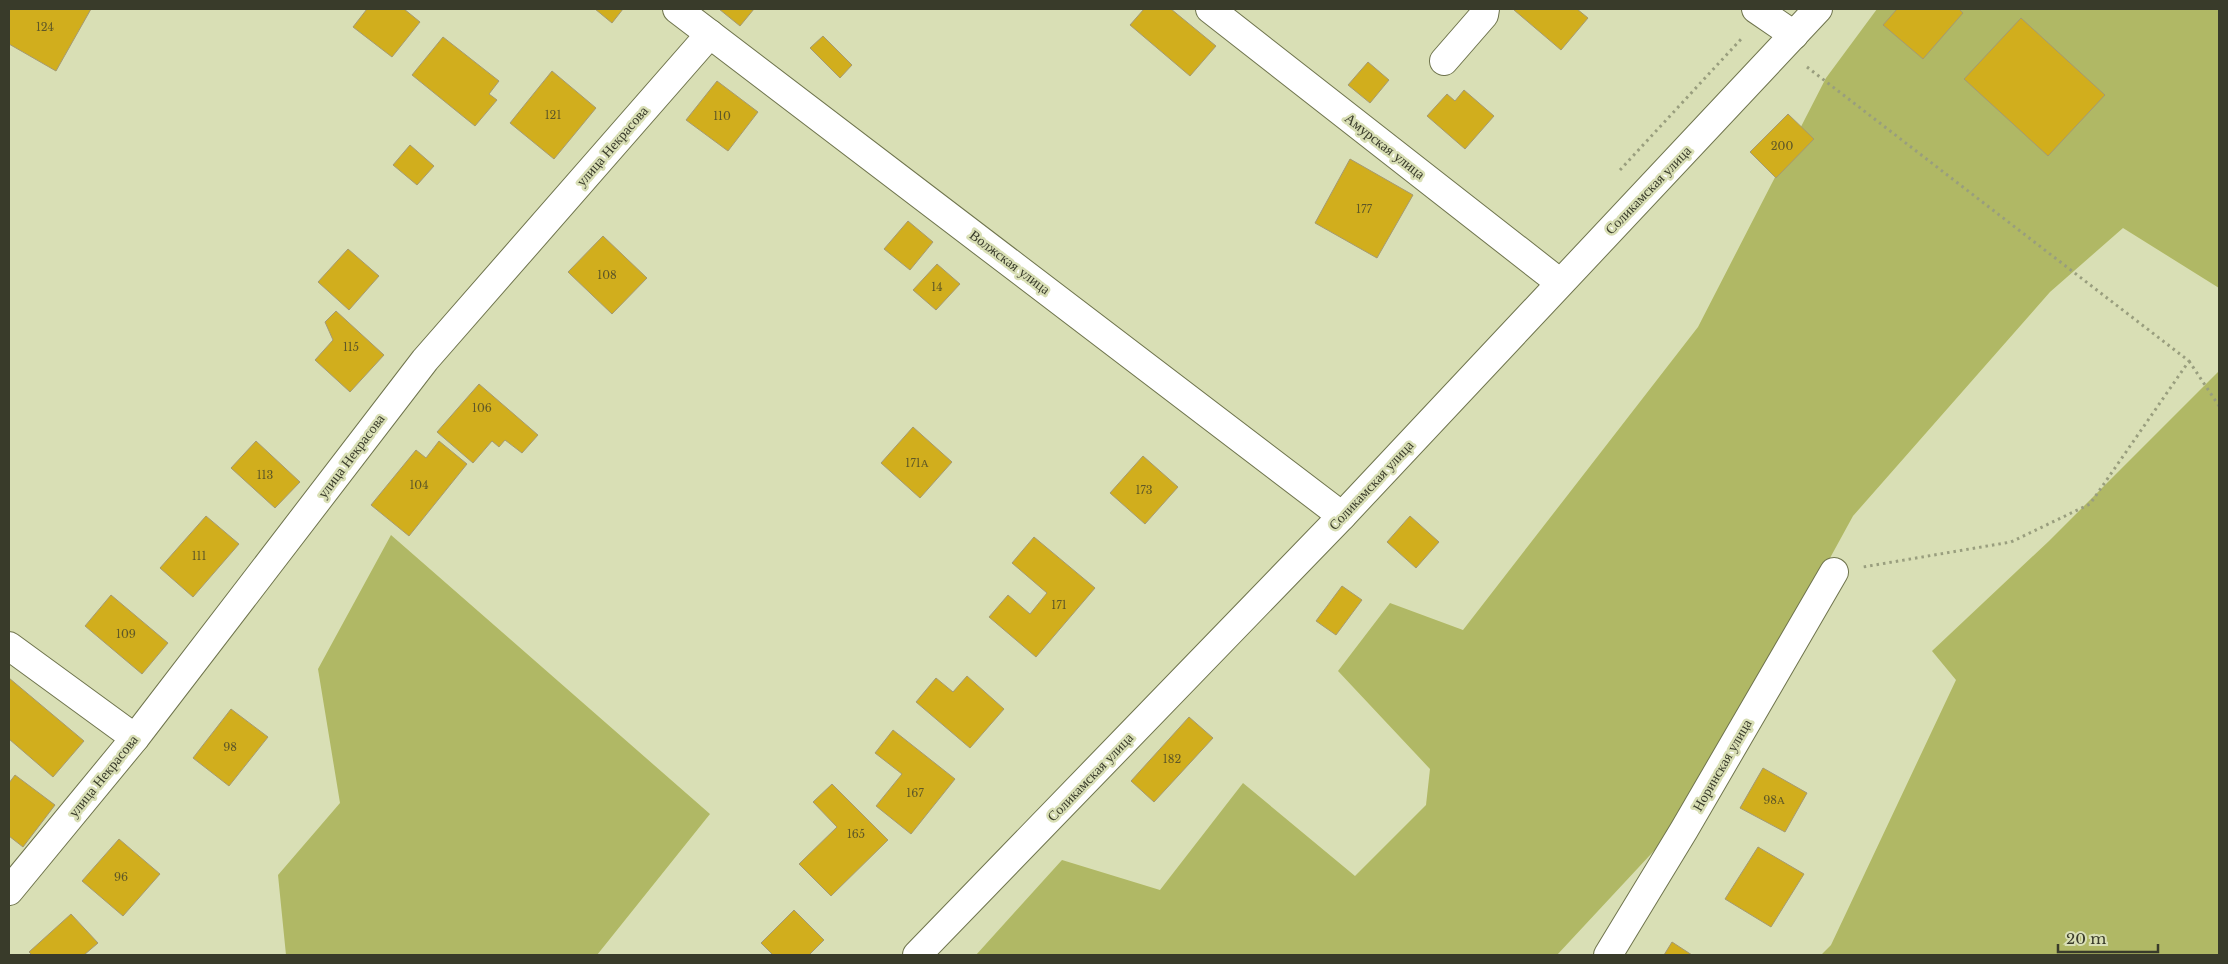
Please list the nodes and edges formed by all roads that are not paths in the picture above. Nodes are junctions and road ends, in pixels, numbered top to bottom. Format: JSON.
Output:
{"nodes":[{"id":1,"x":677,"y":9,"type":"edge"},
{"id":2,"x":1210,"y":9,"type":"edge"},
{"id":3,"x":1485,"y":9,"type":"edge"},
{"id":4,"x":1756,"y":9,"type":"edge"},
{"id":5,"x":1818,"y":9,"type":"edge"},
{"id":6,"x":710,"y":34,"type":"junction"},
{"id":7,"x":1788,"y":42,"type":"junction"},
{"id":8,"x":1444,"y":61,"type":"dead end"},
{"id":9,"x":1559,"y":282,"type":"junction"},
{"id":10,"x":1342,"y":516,"type":"junction"},
{"id":11,"x":1834,"y":572,"type":"road end"},
{"id":12,"x":9,"y":646,"type":"edge"},
{"id":13,"x":135,"y":738,"type":"junction"},
{"id":14,"x":9,"y":892,"type":"edge"},
{"id":15,"x":917,"y":955,"type":"edge"},
{"id":16,"x":1608,"y":955,"type":"edge"}],
"edges":[{"from":1,"to":6,"type":"street","name":"Волжская улица"},
{"from":2,"to":9,"type":"street","name":"Амурская улица"},
{"from":3,"to":8,"type":"street"},
{"from":4,"to":7,"type":"street"},
{"from":5,"to":7,"type":"street","name":"Соликамская улица"},
{"from":6,"to":10,"type":"street","name":"Волжская улица"},
{"from":6,"to":13,"type":"street","name":"улица Некрасова"},
{"from":7,"to":9,"type":"street","name":"Соликамская улица"},
{"from":9,"to":10,"type":"street","name":"Соликамская улица"},
{"from":10,"to":15,"type":"street","name":"Соликамская улица"},
{"from":11,"to":16,"type":"street","name":"Норинская улица"},
{"from":12,"to":13,"type":"street"},
{"from":13,"to":14,"type":"street","name":"улица Некрасова"}]}
